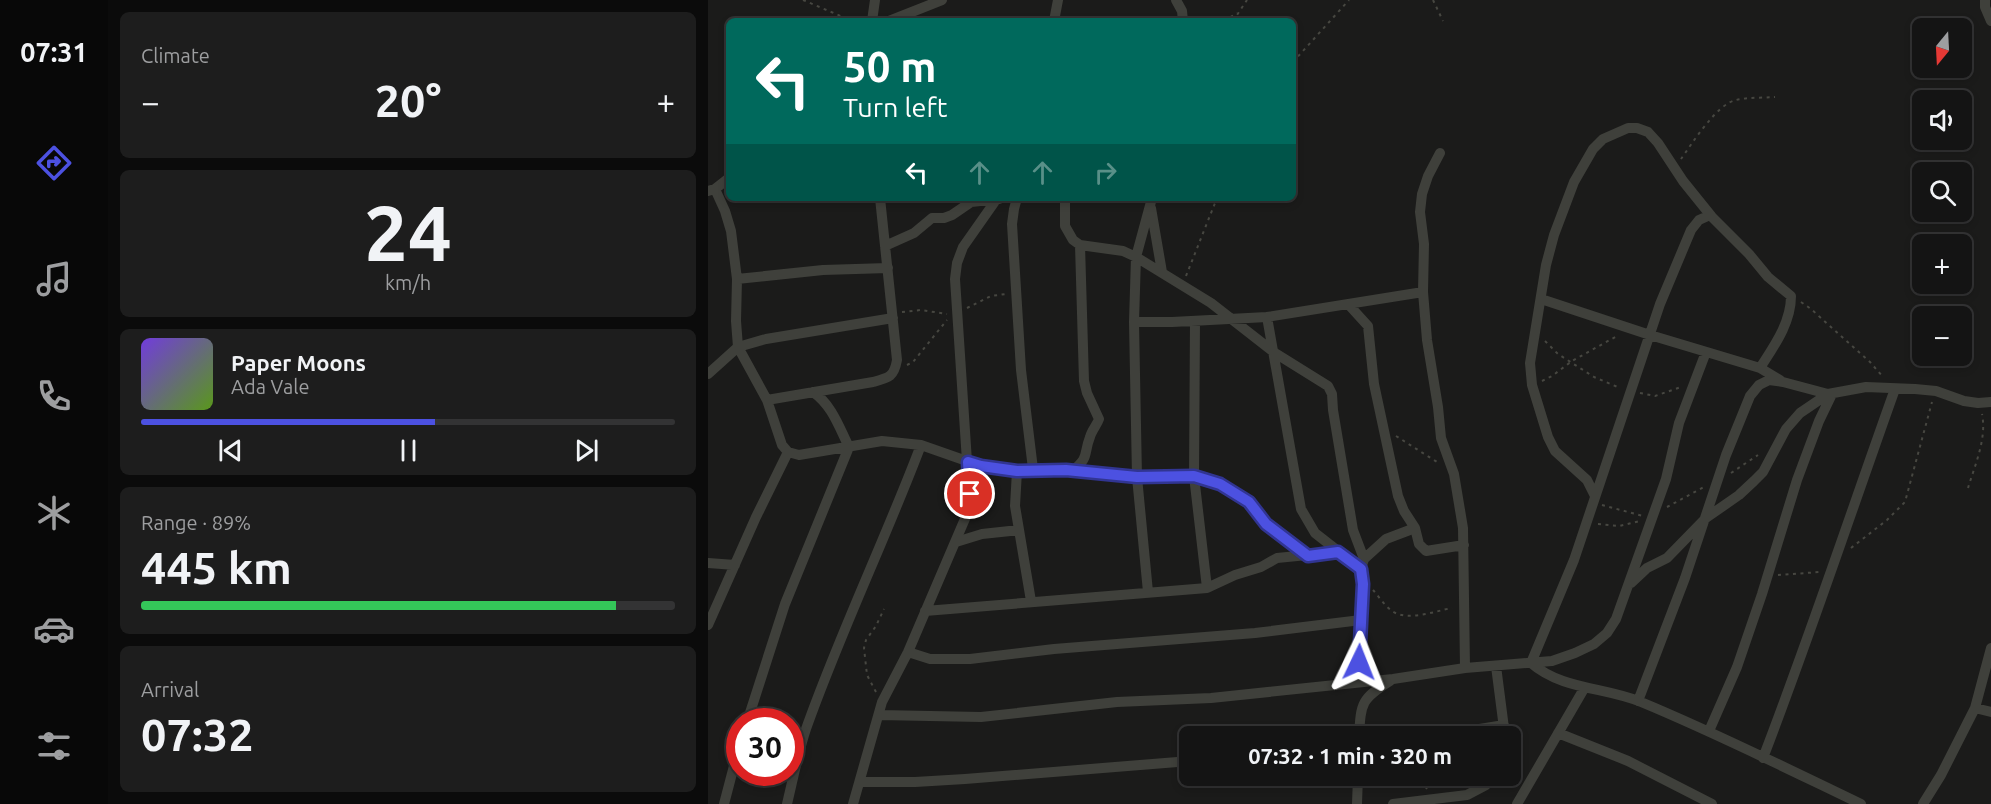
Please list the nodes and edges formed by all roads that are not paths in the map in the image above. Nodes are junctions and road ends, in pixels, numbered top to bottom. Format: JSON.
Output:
{"nodes":[{"id":1,"x":875,"y":0,"type":"edge"},
{"id":2,"x":942,"y":0,"type":"edge"},
{"id":3,"x":1058,"y":0,"type":"edge"},
{"id":4,"x":1176,"y":0,"type":"edge"},
{"id":5,"x":1985,"y":0,"type":"edge"},
{"id":6,"x":872,"y":18,"type":"edge"},
{"id":7,"x":897,"y":18,"type":"edge"},
{"id":8,"x":1055,"y":18,"type":"edge"},
{"id":9,"x":1183,"y":18,"type":"edge"},
{"id":10,"x":1991,"y":21,"type":"edge"},
{"id":11,"x":1440,"y":153,"type":"dead end"},
{"id":12,"x":726,"y":180,"type":"edge"},
{"id":13,"x":712,"y":190,"type":"edge"},
{"id":14,"x":880,"y":201,"type":"edge"},
{"id":15,"x":980,"y":201,"type":"edge"},
{"id":16,"x":998,"y":201,"type":"edge"},
{"id":17,"x":1016,"y":201,"type":"edge"},
{"id":18,"x":1065,"y":201,"type":"edge"},
{"id":19,"x":1151,"y":202,"type":"edge"},
{"id":20,"x":1710,"y":215,"type":"junction"},
{"id":21,"x":1080,"y":245,"type":"junction"},
{"id":22,"x":885,"y":246,"type":"junction"},
{"id":23,"x":1136,"y":257,"type":"junction"},
{"id":24,"x":888,"y":268,"type":"junction"},
{"id":25,"x":1162,"y":272,"type":"junction"},
{"id":26,"x":737,"y":279,"type":"junction"},
{"id":27,"x":1423,"y":292,"type":"junction"},
{"id":28,"x":1541,"y":299,"type":"junction"},
{"id":29,"x":1348,"y":304,"type":"junction"},
{"id":30,"x":893,"y":315,"type":"junction"},
{"id":31,"x":1267,"y":317,"type":"junction"},
{"id":32,"x":1233,"y":319,"type":"junction"},
{"id":33,"x":1195,"y":321,"type":"junction"},
{"id":34,"x":1134,"y":322,"type":"junction"},
{"id":35,"x":1650,"y":335,"type":"junction"},
{"id":36,"x":738,"y":347,"type":"junction"},
{"id":37,"x":1707,"y":352,"type":"junction"},
{"id":38,"x":1275,"y":353,"type":"junction"},
{"id":39,"x":1760,"y":368,"type":"junction"},
{"id":40,"x":708,"y":374,"type":"edge"},
{"id":41,"x":1783,"y":382,"type":"junction"},
{"id":42,"x":1895,"y":389,"type":"junction"},
{"id":43,"x":813,"y":392,"type":"junction"},
{"id":44,"x":1830,"y":394,"type":"junction"},
{"id":45,"x":767,"y":400,"type":"junction"},
{"id":46,"x":1991,"y":402,"type":"edge"},
{"id":47,"x":921,"y":445,"type":"junction"},
{"id":48,"x":849,"y":447,"type":"junction"},
{"id":49,"x":788,"y":452,"type":"junction"},
{"id":50,"x":968,"y":462,"type":"junction"},
{"id":51,"x":1033,"y":470,"type":"junction"},
{"id":52,"x":1017,"y":471,"type":"junction"},
{"id":53,"x":1072,"y":471,"type":"junction"},
{"id":54,"x":1194,"y":476,"type":"junction"},
{"id":55,"x":1137,"y":477,"type":"junction"},
{"id":56,"x":1594,"y":500,"type":"junction"},
{"id":57,"x":1706,"y":518,"type":"junction"},
{"id":58,"x":1415,"y":528,"type":"junction"},
{"id":59,"x":1019,"y":530,"type":"junction"},
{"id":60,"x":956,"y":542,"type":"junction"},
{"id":61,"x":1464,"y":545,"type":"junction"},
{"id":62,"x":1338,"y":552,"type":"junction"},
{"id":63,"x":1308,"y":556,"type":"junction"},
{"id":64,"x":708,"y":563,"type":"edge"},
{"id":65,"x":735,"y":565,"type":"junction"},
{"id":66,"x":1362,"y":569,"type":"junction"},
{"id":67,"x":1629,"y":584,"type":"junction"},
{"id":68,"x":1208,"y":588,"type":"junction"},
{"id":69,"x":1148,"y":592,"type":"junction"},
{"id":70,"x":1031,"y":602,"type":"junction"},
{"id":71,"x":925,"y":611,"type":"junction"},
{"id":72,"x":1361,"y":620,"type":"junction"},
{"id":73,"x":708,"y":625,"type":"edge"},
{"id":74,"x":1991,"y":648,"type":"edge"},
{"id":75,"x":908,"y":652,"type":"junction"},
{"id":76,"x":1531,"y":663,"type":"junction"},
{"id":77,"x":1496,"y":666,"type":"junction"},
{"id":78,"x":1465,"y":668,"type":"junction"},
{"id":79,"x":1393,"y":679,"type":"junction"},
{"id":80,"x":1359,"y":682,"type":"junction"},
{"id":81,"x":1585,"y":687,"type":"junction"},
{"id":82,"x":1638,"y":701,"type":"junction"},
{"id":83,"x":752,"y":708,"type":"edge"},
{"id":84,"x":1975,"y":708,"type":"junction"},
{"id":85,"x":1991,"y":712,"type":"edge"},
{"id":86,"x":879,"y":715,"type":"junction"},
{"id":87,"x":1360,"y":726,"type":"edge"},
{"id":88,"x":1503,"y":726,"type":"edge"},
{"id":89,"x":1709,"y":731,"type":"junction"},
{"id":90,"x":1558,"y":733,"type":"junction"},
{"id":91,"x":1763,"y":758,"type":"junction"},
{"id":92,"x":1179,"y":762,"type":"edge"},
{"id":93,"x":860,"y":782,"type":"junction"},
{"id":94,"x":729,"y":786,"type":"edge"},
{"id":95,"x":1358,"y":786,"type":"edge"},
{"id":96,"x":1484,"y":786,"type":"edge"},
{"id":97,"x":1464,"y":799,"type":"edge"},
{"id":98,"x":724,"y":804,"type":"edge"},
{"id":99,"x":787,"y":804,"type":"edge"},
{"id":100,"x":853,"y":804,"type":"edge"},
{"id":101,"x":1357,"y":804,"type":"edge"},
{"id":102,"x":1393,"y":804,"type":"edge"},
{"id":103,"x":1517,"y":804,"type":"edge"},
{"id":104,"x":1712,"y":804,"type":"edge"},
{"id":105,"x":1861,"y":804,"type":"edge"},
{"id":106,"x":1923,"y":804,"type":"edge"}],
"edges":[{"from":1,"to":6,"type":"street"},
{"from":2,"to":7,"type":"street"},
{"from":3,"to":8,"type":"street"},
{"from":4,"to":9,"type":"street"},
{"from":5,"to":10,"type":"street"},
{"from":11,"to":27,"type":"street"},
{"from":12,"to":13,"type":"street"},
{"from":13,"to":26,"type":"street"},
{"from":14,"to":22,"type":"street"},
{"from":15,"to":22,"type":"street"},
{"from":16,"to":50,"type":"street"},
{"from":17,"to":51,"type":"street"},
{"from":18,"to":21,"type":"street"},
{"from":19,"to":23,"type":"street"},
{"from":19,"to":25,"type":"street"},
{"from":20,"to":28,"type":"street"},
{"from":20,"to":35,"type":"street"},
{"from":20,"to":39,"type":"street"},
{"from":21,"to":23,"type":"street"},
{"from":21,"to":53,"type":"street"},
{"from":22,"to":24,"type":"street"},
{"from":23,"to":25,"type":"street"},
{"from":23,"to":34,"type":"street"},
{"from":24,"to":26,"type":"street"},
{"from":24,"to":30,"type":"street"},
{"from":25,"to":32,"type":"street"},
{"from":26,"to":36,"type":"street"},
{"from":27,"to":29,"type":"street"},
{"from":27,"to":61,"type":"street"},
{"from":28,"to":35,"type":"street"},
{"from":28,"to":56,"type":"street"},
{"from":29,"to":31,"type":"street"},
{"from":29,"to":58,"type":"street"},
{"from":30,"to":36,"type":"street"},
{"from":30,"to":43,"type":"street"},
{"from":31,"to":32,"type":"street"},
{"from":31,"to":38,"type":"street"},
{"from":32,"to":33,"type":"street"},
{"from":32,"to":38,"type":"street"},
{"from":33,"to":34,"type":"street"},
{"from":33,"to":54,"type":"street"},
{"from":34,"to":55,"type":"street"},
{"from":35,"to":37,"type":"street"},
{"from":35,"to":56,"type":"street"},
{"from":36,"to":40,"type":"street"},
{"from":36,"to":45,"type":"street"},
{"from":37,"to":39,"type":"street"},
{"from":37,"to":67,"type":"street"},
{"from":38,"to":62,"type":"street"},
{"from":38,"to":66,"type":"street"},
{"from":39,"to":41,"type":"street"},
{"from":41,"to":44,"type":"street"},
{"from":41,"to":57,"type":"street"},
{"from":42,"to":44,"type":"street"},
{"from":42,"to":46,"type":"street"},
{"from":42,"to":91,"type":"street"},
{"from":43,"to":45,"type":"street"},
{"from":43,"to":48,"type":"street"},
{"from":44,"to":57,"type":"street"},
{"from":44,"to":89,"type":"street"},
{"from":45,"to":49,"type":"street"},
{"from":47,"to":48,"type":"street"},
{"from":47,"to":50,"type":"street"},
{"from":47,"to":99,"type":"street"},
{"from":48,"to":49,"type":"street"},
{"from":48,"to":83,"type":"street"},
{"from":49,"to":65,"type":"street"},
{"from":50,"to":52,"type":"street"},
{"from":50,"to":60,"type":"street"},
{"from":51,"to":52,"type":"street"},
{"from":51,"to":53,"type":"street"},
{"from":52,"to":59,"type":"street"},
{"from":53,"to":55,"type":"street"},
{"from":54,"to":55,"type":"street"},
{"from":54,"to":63,"type":"street"},
{"from":54,"to":68,"type":"street"},
{"from":55,"to":69,"type":"street"},
{"from":56,"to":76,"type":"street"},
{"from":57,"to":67,"type":"street"},
{"from":57,"to":82,"type":"street"},
{"from":58,"to":61,"type":"street"},
{"from":58,"to":66,"type":"street"},
{"from":59,"to":60,"type":"street"},
{"from":59,"to":70,"type":"street"},
{"from":60,"to":71,"type":"street"},
{"from":61,"to":78,"type":"street"},
{"from":62,"to":63,"type":"street"},
{"from":62,"to":66,"type":"street"},
{"from":63,"to":68,"type":"street"},
{"from":64,"to":65,"type":"street"},
{"from":65,"to":73,"type":"street"},
{"from":66,"to":72,"type":"street"},
{"from":67,"to":76,"type":"street"},
{"from":68,"to":69,"type":"street"},
{"from":69,"to":70,"type":"street"},
{"from":70,"to":71,"type":"street"},
{"from":71,"to":75,"type":"street"},
{"from":72,"to":75,"type":"street"},
{"from":72,"to":80,"type":"street"},
{"from":74,"to":84,"type":"street"},
{"from":75,"to":86,"type":"street"},
{"from":76,"to":77,"type":"street"},
{"from":76,"to":81,"type":"street"},
{"from":77,"to":78,"type":"street"},
{"from":77,"to":88,"type":"street"},
{"from":78,"to":79,"type":"street"},
{"from":79,"to":80,"type":"street"},
{"from":79,"to":87,"type":"street"},
{"from":80,"to":86,"type":"street"},
{"from":81,"to":82,"type":"street"},
{"from":81,"to":90,"type":"street"},
{"from":82,"to":89,"type":"street"},
{"from":84,"to":85,"type":"street"},
{"from":84,"to":106,"type":"street"},
{"from":86,"to":93,"type":"street"},
{"from":89,"to":91,"type":"street"},
{"from":90,"to":103,"type":"street"},
{"from":90,"to":104,"type":"street"},
{"from":91,"to":105,"type":"street"},
{"from":92,"to":93,"type":"street"},
{"from":93,"to":100,"type":"street"},
{"from":94,"to":98,"type":"street"},
{"from":95,"to":101,"type":"street"},
{"from":96,"to":97,"type":"street"},
{"from":97,"to":102,"type":"street"}]}
